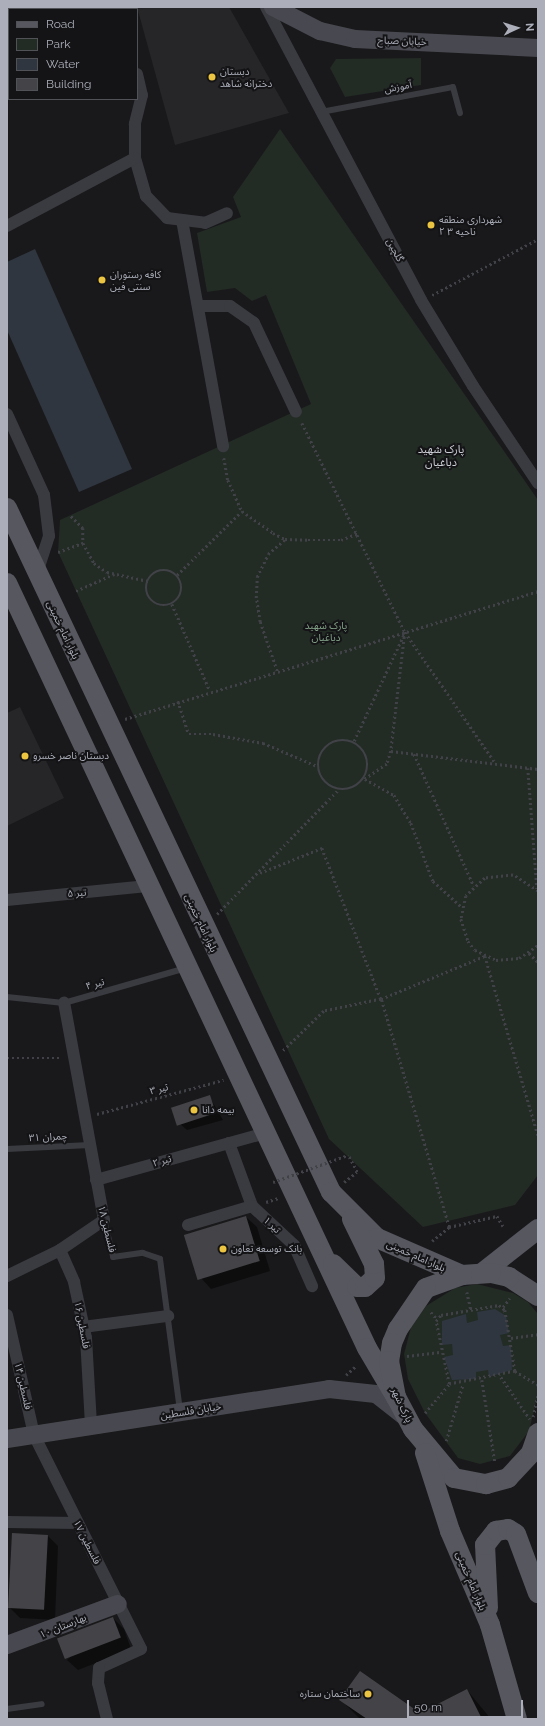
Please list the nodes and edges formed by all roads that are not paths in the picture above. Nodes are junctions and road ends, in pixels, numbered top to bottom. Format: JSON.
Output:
{"nodes":[{"id":1,"x":266,"y":7,"type":"edge"},
{"id":2,"x":273,"y":7,"type":"edge"},
{"id":3,"x":538,"y":48,"type":"edge"},
{"id":4,"x":138,"y":78,"type":"edge"},
{"id":5,"x":321,"y":112,"type":"junction"},
{"id":6,"x":460,"y":113,"type":"dead end"},
{"id":7,"x":135,"y":158,"type":"junction"},
{"id":8,"x":227,"y":213,"type":"dead end"},
{"id":9,"x":182,"y":220,"type":"junction"},
{"id":10,"x":7,"y":226,"type":"edge"},
{"id":11,"x":198,"y":306,"type":"junction"},
{"id":12,"x":296,"y":412,"type":"road end"},
{"id":13,"x":7,"y":414,"type":"edge"},
{"id":14,"x":223,"y":446,"type":"road end"},
{"id":15,"x":533,"y":468,"type":"edge"},
{"id":16,"x":538,"y":483,"type":"edge"},
{"id":17,"x":7,"y":508,"type":"edge"},
{"id":18,"x":36,"y":573,"type":"junction"},
{"id":19,"x":7,"y":583,"type":"edge"},
{"id":20,"x":147,"y":886,"type":"junction"},
{"id":21,"x":7,"y":900,"type":"edge"},
{"id":22,"x":186,"y":968,"type":"junction"},
{"id":23,"x":7,"y":997,"type":"edge"},
{"id":24,"x":64,"y":1003,"type":"junction"},
{"id":25,"x":265,"y":1133,"type":"junction"},
{"id":26,"x":229,"y":1142,"type":"junction"},
{"id":27,"x":90,"y":1145,"type":"junction"},
{"id":28,"x":7,"y":1149,"type":"edge"},
{"id":29,"x":96,"y":1180,"type":"junction"},
{"id":30,"x":252,"y":1206,"type":"junction"},
{"id":31,"x":350,"y":1214,"type":"junction"},
{"id":32,"x":104,"y":1220,"type":"junction"},
{"id":33,"x":188,"y":1225,"type":"dead end"},
{"id":34,"x":538,"y":1229,"type":"edge"},
{"id":35,"x":60,"y":1250,"type":"junction"},
{"id":36,"x":325,"y":1258,"type":"junction"},
{"id":37,"x":482,"y":1273,"type":"junction"},
{"id":38,"x":7,"y":1276,"type":"edge"},
{"id":39,"x":464,"y":1280,"type":"junction"},
{"id":40,"x":312,"y":1286,"type":"dead end"},
{"id":41,"x":538,"y":1296,"type":"edge"},
{"id":42,"x":7,"y":1315,"type":"edge"},
{"id":43,"x":168,"y":1316,"type":"junction"},
{"id":44,"x":83,"y":1327,"type":"junction"},
{"id":45,"x":396,"y":1397,"type":"junction"},
{"id":46,"x":181,"y":1412,"type":"junction"},
{"id":47,"x":418,"y":1413,"type":"junction"},
{"id":48,"x":91,"y":1426,"type":"junction"},
{"id":49,"x":533,"y":1427,"type":"edge"},
{"id":50,"x":34,"y":1435,"type":"junction"},
{"id":51,"x":7,"y":1439,"type":"edge"},
{"id":52,"x":423,"y":1444,"type":"junction"},
{"id":53,"x":7,"y":1522,"type":"edge"},
{"id":54,"x":77,"y":1523,"type":"junction"},
{"id":55,"x":7,"y":1531,"type":"edge"},
{"id":56,"x":538,"y":1593,"type":"edge"},
{"id":57,"x":118,"y":1604,"type":"junction"},
{"id":58,"x":490,"y":1625,"type":"junction"},
{"id":59,"x":7,"y":1645,"type":"edge"},
{"id":60,"x":42,"y":1704,"type":"dead end"},
{"id":61,"x":7,"y":1709,"type":"edge"},
{"id":62,"x":107,"y":1719,"type":"edge"},
{"id":63,"x":517,"y":1719,"type":"edge"}],
"edges":[{"from":1,"to":5,"type":"street","name":"گلچین"},
{"from":2,"to":3,"type":"street","name":"خیابان صباح"},
{"from":4,"to":7,"type":"street"},
{"from":5,"to":6,"type":"lane","name":"آموزش"},
{"from":5,"to":15,"type":"street","name":"گلچین"},
{"from":7,"to":9,"type":"street"},
{"from":7,"to":10,"type":"street"},
{"from":8,"to":9,"type":"street"},
{"from":9,"to":11,"type":"street"},
{"from":11,"to":12,"type":"street"},
{"from":11,"to":14,"type":"street"},
{"from":13,"to":18,"type":"street"},
{"from":15,"to":16,"type":"street","name":"گلچین"},
{"from":17,"to":18,"type":"main road","name":"بلوار امام خمینی"},
{"from":18,"to":31,"type":"main road","name":"بلوار امام خمینی"},
{"from":19,"to":20,"type":"main road"},
{"from":20,"to":21,"type":"street","name":"تیر ۵"},
{"from":20,"to":22,"type":"main road"},
{"from":22,"to":24,"type":"lane","name":"تیر ۴"},
{"from":22,"to":25,"type":"main road"},
{"from":23,"to":24,"type":"lane","name":"تیر ۴"},
{"from":24,"to":27,"type":"street","name":"فلسطین ۱۸"},
{"from":25,"to":26,"type":"street","name":"تیر ۲"},
{"from":25,"to":36,"type":"main road"},
{"from":26,"to":29,"type":"street","name":"تیر ۲"},
{"from":26,"to":30,"type":"street","name":"تیر ۱"},
{"from":27,"to":28,"type":"lane","name":"چمران ۳۱"},
{"from":27,"to":29,"type":"street","name":"فلسطین ۱۸"},
{"from":29,"to":32,"type":"street","name":"فلسطین ۱۸"},
{"from":30,"to":33,"type":"street"},
{"from":30,"to":40,"type":"street","name":"تیر ۱"},
{"from":31,"to":36,"type":"main road"},
{"from":31,"to":39,"type":"main road","name":"بلوار امام خمینی"},
{"from":32,"to":35,"type":"street"},
{"from":32,"to":43,"type":"lane","name":"فلسطین ۱۸"},
{"from":34,"to":37,"type":"main road"},
{"from":35,"to":38,"type":"street"},
{"from":35,"to":44,"type":"street","name":"فلسطین ۱۶"},
{"from":36,"to":45,"type":"main road"},
{"from":37,"to":39,"type":"main road","name":"پارک شهر"},
{"from":37,"to":41,"type":"main road","name":"پارک شهر"},
{"from":39,"to":45,"type":"main road","name":"پارک شهر"},
{"from":42,"to":50,"type":"street","name":"فلسطین ۱۴"},
{"from":43,"to":44,"type":"street"},
{"from":43,"to":46,"type":"lane","name":"فلسطین ۱۸"},
{"from":44,"to":48,"type":"street","name":"فلسطین ۱۶"},
{"from":45,"to":47,"type":"main road","name":"پارک شهر"},
{"from":46,"to":47,"type":"street","name":"خیابان فلسطین"},
{"from":46,"to":48,"type":"street","name":"خیابان فلسطین"},
{"from":47,"to":52,"type":"main road","name":"پارک شهر"},
{"from":48,"to":50,"type":"street","name":"خیابان فلسطین"},
{"from":49,"to":52,"type":"main road","name":"پارک شهر"},
{"from":50,"to":51,"type":"street","name":"خیابان فلسطین"},
{"from":50,"to":54,"type":"street","name":"فلسطین ۱۷"},
{"from":52,"to":58,"type":"main road","name":"بلوار امام خمینی"},
{"from":53,"to":54,"type":"street"},
{"from":53,"to":55,"type":"street"},
{"from":54,"to":57,"type":"street","name":"فلسطین ۱۷"},
{"from":56,"to":58,"type":"main road"},
{"from":57,"to":59,"type":"street","name":"بهارستان ۱۰"},
{"from":57,"to":62,"type":"street","name":"فلسطین ۱۷"},
{"from":58,"to":63,"type":"main road","name":"بلوار امام خمینی"},
{"from":60,"to":61,"type":"lane"}]}
